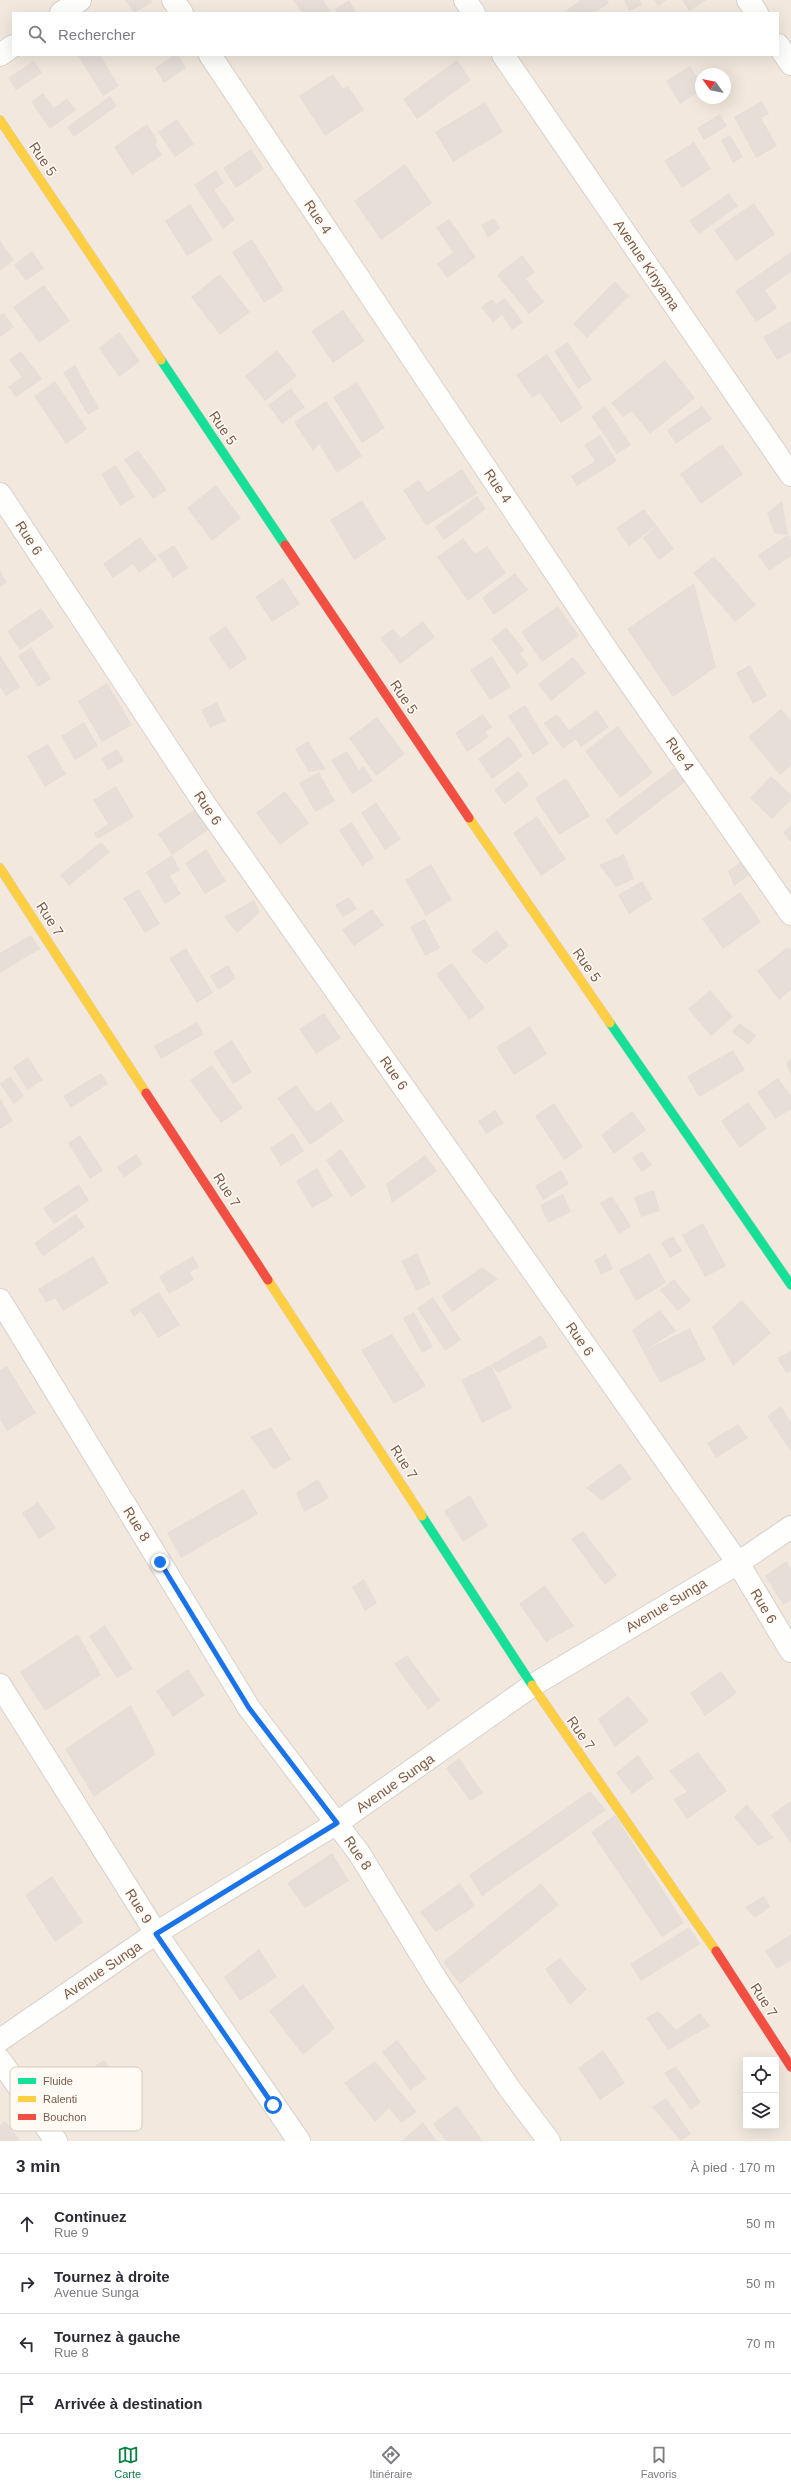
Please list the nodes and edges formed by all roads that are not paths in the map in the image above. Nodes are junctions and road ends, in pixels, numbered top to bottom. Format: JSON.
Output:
{"nodes":[{"id":1,"x":80,"y":0,"type":"edge"},
{"id":2,"x":173,"y":0,"type":"edge"},
{"id":3,"x":465,"y":0,"type":"edge"},
{"id":4,"x":748,"y":0,"type":"edge"},
{"id":5,"x":62,"y":12,"type":"edge"},
{"id":6,"x":181,"y":12,"type":"edge"},
{"id":7,"x":473,"y":12,"type":"edge"},
{"id":8,"x":756,"y":12,"type":"edge"},
{"id":9,"x":779,"y":46,"type":"edge"},
{"id":10,"x":12,"y":47,"type":"edge"},
{"id":11,"x":0,"y":54,"type":"edge"},
{"id":12,"x":211,"y":56,"type":"edge"},
{"id":13,"x":504,"y":56,"type":"edge"},
{"id":14,"x":791,"y":64,"type":"edge"},
{"id":15,"x":0,"y":120,"type":"edge"},
{"id":16,"x":791,"y":475,"type":"edge"},
{"id":17,"x":0,"y":494,"type":"edge"},
{"id":18,"x":0,"y":868,"type":"edge"},
{"id":19,"x":791,"y":914,"type":"edge"},
{"id":20,"x":791,"y":1285,"type":"edge"},
{"id":21,"x":0,"y":1300,"type":"edge"},
{"id":22,"x":791,"y":1527,"type":"edge"},
{"id":23,"x":738,"y":1563,"type":"junction"},
{"id":24,"x":791,"y":1651,"type":"edge"},
{"id":25,"x":0,"y":1685,"type":"edge"},
{"id":26,"x":534,"y":1685,"type":"junction"},
{"id":27,"x":337,"y":1823,"type":"junction"},
{"id":28,"x":156,"y":1934,"type":"junction"},
{"id":29,"x":0,"y":2040,"type":"edge"},
{"id":30,"x":0,"y":2060,"type":"edge"},
{"id":31,"x":791,"y":2066,"type":"edge"},
{"id":32,"x":10,"y":2074,"type":"edge"},
{"id":33,"x":49,"y":2131,"type":"edge"},
{"id":34,"x":56,"y":2141,"type":"edge"},
{"id":35,"x":299,"y":2141,"type":"edge"},
{"id":36,"x":549,"y":2141,"type":"edge"}],
"edges":[{"from":1,"to":5,"type":"street"},
{"from":2,"to":6,"type":"street"},
{"from":3,"to":7,"type":"street"},
{"from":4,"to":8,"type":"street"},
{"from":9,"to":14,"type":"street"},
{"from":10,"to":11,"type":"street"},
{"from":12,"to":19,"type":"street","name":"Rue 4"},
{"from":13,"to":16,"type":"street","name":"Avenue Kinyama"},
{"from":15,"to":20,"type":"street","name":"Rue 5"},
{"from":17,"to":23,"type":"street","name":"Rue 6"},
{"from":18,"to":26,"type":"street","name":"Rue 7"},
{"from":21,"to":27,"type":"street","name":"Rue 8"},
{"from":22,"to":23,"type":"street","name":"Avenue Sunga"},
{"from":23,"to":24,"type":"street","name":"Rue 6"},
{"from":23,"to":26,"type":"street","name":"Avenue Sunga"},
{"from":25,"to":28,"type":"street","name":"Rue 9"},
{"from":26,"to":27,"type":"street","name":"Avenue Sunga"},
{"from":26,"to":31,"type":"street","name":"Rue 7"},
{"from":27,"to":28,"type":"street","name":"Avenue Sunga"},
{"from":27,"to":36,"type":"street","name":"Rue 8"},
{"from":28,"to":29,"type":"street","name":"Avenue Sunga"},
{"from":28,"to":35,"type":"street","name":"Rue 9"},
{"from":30,"to":32,"type":"street"},
{"from":33,"to":34,"type":"street"}]}
